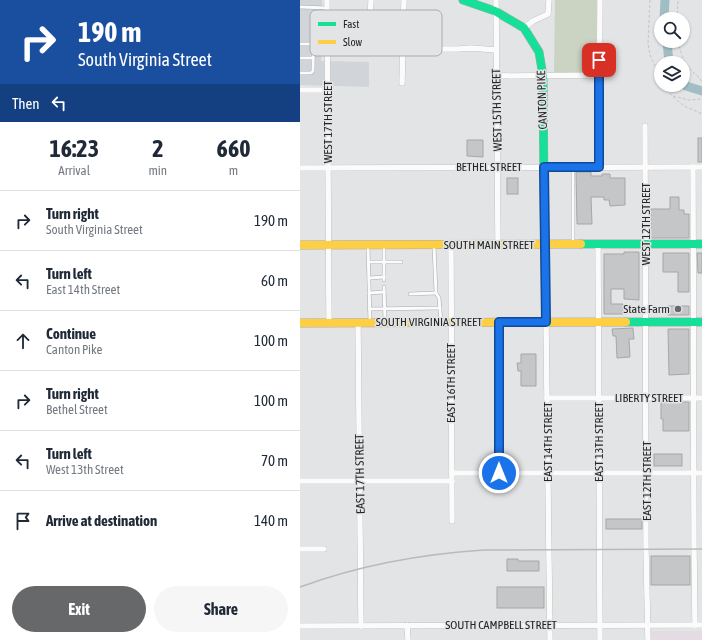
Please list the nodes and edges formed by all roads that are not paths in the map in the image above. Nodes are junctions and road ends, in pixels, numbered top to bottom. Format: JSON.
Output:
{"nodes":[{"id":1,"x":327,"y":0,"type":"edge"},
{"id":2,"x":371,"y":0,"type":"edge"},
{"id":3,"x":404,"y":0,"type":"edge"},
{"id":4,"x":463,"y":0,"type":"edge"},
{"id":5,"x":496,"y":0,"type":"edge"},
{"id":6,"x":549,"y":0,"type":"edge"},
{"id":7,"x":600,"y":0,"type":"edge"},
{"id":8,"x":300,"y":7,"type":"edge"},
{"id":9,"x":327,"y":8,"type":"joint"},
{"id":10,"x":371,"y":10,"type":"edge"},
{"id":11,"x":404,"y":10,"type":"edge"},
{"id":12,"x":496,"y":11,"type":"junction"},
{"id":13,"x":524,"y":28,"type":"junction"},
{"id":14,"x":442,"y":49,"type":"edge"},
{"id":15,"x":496,"y":50,"type":"junction"},
{"id":16,"x":327,"y":56,"type":"edge"},
{"id":17,"x":403,"y":56,"type":"edge"},
{"id":18,"x":300,"y":58,"type":"edge"},
{"id":19,"x":313,"y":58,"type":"joint"},
{"id":20,"x":300,"y":73,"type":"edge"},
{"id":21,"x":599,"y":75,"type":"junction"},
{"id":22,"x":496,"y":76,"type":"junction"},
{"id":23,"x":543,"y":76,"type":"junction"},
{"id":24,"x":402,"y":83,"type":"dead end"},
{"id":25,"x":300,"y":90,"type":"edge"},
{"id":26,"x":327,"y":90,"type":"junction"},
{"id":27,"x":645,"y":126,"type":"dead end"},
{"id":28,"x":497,"y":167,"type":"junction"},
{"id":29,"x":544,"y":167,"type":"junction"},
{"id":30,"x":573,"y":167,"type":"junction"},
{"id":31,"x":599,"y":167,"type":"junction"},
{"id":32,"x":645,"y":167,"type":"junction"},
{"id":33,"x":693,"y":167,"type":"junction"},
{"id":34,"x":702,"y":167,"type":"edge"},
{"id":35,"x":300,"y":168,"type":"edge"},
{"id":36,"x":328,"y":168,"type":"junction"},
{"id":37,"x":546,"y":244,"type":"junction"},
{"id":38,"x":573,"y":244,"type":"junction"},
{"id":39,"x":598,"y":244,"type":"junction"},
{"id":40,"x":646,"y":244,"type":"junction"},
{"id":41,"x":698,"y":244,"type":"edge"},
{"id":42,"x":300,"y":245,"type":"edge"},
{"id":43,"x":328,"y":245,"type":"junction"},
{"id":44,"x":368,"y":245,"type":"junction"},
{"id":45,"x":384,"y":245,"type":"junction"},
{"id":46,"x":434,"y":245,"type":"junction"},
{"id":47,"x":451,"y":245,"type":"junction"},
{"id":48,"x":498,"y":245,"type":"junction"},
{"id":49,"x":369,"y":262,"type":"junction"},
{"id":50,"x":384,"y":262,"type":"junction"},
{"id":51,"x":401,"y":262,"type":"dead end"},
{"id":52,"x":369,"y":278,"type":"junction"},
{"id":53,"x":384,"y":287,"type":"dead end"},
{"id":54,"x":384,"y":292,"type":"junction"},
{"id":55,"x":369,"y":293,"type":"junction"},
{"id":56,"x":436,"y":293,"type":"junction"},
{"id":57,"x":410,"y":294,"type":"dead end"},
{"id":58,"x":440,"y":308,"type":"junction"},
{"id":59,"x":369,"y":309,"type":"junction"},
{"id":60,"x":385,"y":309,"type":"junction"},
{"id":61,"x":300,"y":322,"type":"edge"},
{"id":62,"x":329,"y":322,"type":"junction"},
{"id":63,"x":358,"y":322,"type":"junction"},
{"id":64,"x":370,"y":322,"type":"junction"},
{"id":65,"x":385,"y":322,"type":"junction"},
{"id":66,"x":441,"y":322,"type":"junction"},
{"id":67,"x":451,"y":322,"type":"junction"},
{"id":68,"x":499,"y":322,"type":"junction"},
{"id":69,"x":546,"y":322,"type":"junction"},
{"id":70,"x":598,"y":322,"type":"junction"},
{"id":71,"x":646,"y":322,"type":"junction"},
{"id":72,"x":698,"y":322,"type":"edge"},
{"id":73,"x":547,"y":398,"type":"junction"},
{"id":74,"x":599,"y":398,"type":"junction"},
{"id":75,"x":647,"y":398,"type":"junction"},
{"id":76,"x":694,"y":398,"type":"junction"},
{"id":77,"x":702,"y":398,"type":"edge"},
{"id":78,"x":452,"y":473,"type":"junction"},
{"id":79,"x":499,"y":473,"type":"junction"},
{"id":80,"x":548,"y":473,"type":"junction"},
{"id":81,"x":599,"y":473,"type":"junction"},
{"id":82,"x":647,"y":473,"type":"junction"},
{"id":83,"x":694,"y":473,"type":"junction"},
{"id":84,"x":702,"y":473,"type":"edge"},
{"id":85,"x":300,"y":481,"type":"edge"},
{"id":86,"x":359,"y":481,"type":"junction"},
{"id":87,"x":452,"y":481,"type":"junction"},
{"id":88,"x":452,"y":522,"type":"dead end"},
{"id":89,"x":300,"y":549,"type":"edge"},
{"id":90,"x":324,"y":549,"type":"dead end"},
{"id":91,"x":408,"y":625,"type":"junction"},
{"id":92,"x":550,"y":625,"type":"junction"},
{"id":93,"x":600,"y":625,"type":"junction"},
{"id":94,"x":648,"y":625,"type":"junction"},
{"id":95,"x":695,"y":625,"type":"junction"},
{"id":96,"x":702,"y":625,"type":"edge"},
{"id":97,"x":300,"y":626,"type":"edge"},
{"id":98,"x":361,"y":626,"type":"junction"},
{"id":99,"x":408,"y":640,"type":"edge"},
{"id":100,"x":550,"y":640,"type":"edge"},
{"id":101,"x":600,"y":640,"type":"edge"},
{"id":102,"x":648,"y":640,"type":"edge"}],
"edges":[{"from":1,"to":9,"type":"street","name":"WEST 17TH STREET"},
{"from":2,"to":10,"type":"street"},
{"from":3,"to":11,"type":"street"},
{"from":4,"to":12,"type":"main road","name":"CANTON PIKE"},
{"from":5,"to":12,"type":"street","name":"WEST 15TH STREET"},
{"from":6,"to":13,"type":"street"},
{"from":7,"to":21,"type":"street"},
{"from":8,"to":9,"type":"lane"},
{"from":12,"to":13,"type":"main road","name":"CANTON PIKE"},
{"from":12,"to":15,"type":"street","name":"WEST 15TH STREET"},
{"from":13,"to":23,"type":"main road","name":"CANTON PIKE"},
{"from":14,"to":15,"type":"street"},
{"from":15,"to":22,"type":"street","name":"WEST 15TH STREET"},
{"from":16,"to":26,"type":"street","name":"WEST 17TH STREET"},
{"from":17,"to":24,"type":"street"},
{"from":18,"to":19,"type":"lane"},
{"from":19,"to":20,"type":"lane"},
{"from":21,"to":23,"type":"street"},
{"from":21,"to":31,"type":"street"},
{"from":22,"to":23,"type":"street"},
{"from":22,"to":28,"type":"street","name":"WEST 15TH STREET"},
{"from":23,"to":29,"type":"main road","name":"CANTON PIKE"},
{"from":25,"to":26,"type":"street"},
{"from":26,"to":36,"type":"street","name":"WEST 17TH STREET"},
{"from":27,"to":32,"type":"street","name":"WEST 12TH STREET"},
{"from":28,"to":29,"type":"street","name":"BETHEL STREET"},
{"from":28,"to":36,"type":"street","name":"BETHEL STREET"},
{"from":28,"to":48,"type":"street","name":"WEST 15TH STREET"},
{"from":29,"to":30,"type":"street","name":"BETHEL STREET"},
{"from":29,"to":37,"type":"main road","name":"CANTON PIKE"},
{"from":30,"to":31,"type":"street","name":"BETHEL STREET"},
{"from":30,"to":38,"type":"lane"},
{"from":31,"to":32,"type":"street","name":"BETHEL STREET"},
{"from":32,"to":33,"type":"street","name":"BETHEL STREET"},
{"from":32,"to":40,"type":"street","name":"WEST 12TH STREET"},
{"from":33,"to":34,"type":"street","name":"BETHEL STREET"},
{"from":33,"to":41,"type":"street"},
{"from":35,"to":36,"type":"street","name":"BETHEL STREET"},
{"from":36,"to":43,"type":"street","name":"WEST 17TH STREET"},
{"from":37,"to":38,"type":"main road","name":"SOUTH MAIN STREET"},
{"from":37,"to":48,"type":"main road","name":"SOUTH MAIN STREET"},
{"from":37,"to":69,"type":"main road","name":"EAST 14TH STREET"},
{"from":38,"to":39,"type":"main road","name":"SOUTH MAIN STREET"},
{"from":39,"to":40,"type":"main road","name":"SOUTH MAIN STREET"},
{"from":39,"to":70,"type":"street","name":"EAST 13TH STREET"},
{"from":40,"to":41,"type":"main road","name":"SOUTH MAIN STREET"},
{"from":40,"to":71,"type":"street","name":"WEST 12TH STREET"},
{"from":41,"to":72,"type":"street"},
{"from":42,"to":43,"type":"main road","name":"SOUTH MAIN STREET"},
{"from":43,"to":44,"type":"main road","name":"SOUTH MAIN STREET"},
{"from":43,"to":62,"type":"street"},
{"from":44,"to":45,"type":"main road","name":"SOUTH MAIN STREET"},
{"from":44,"to":49,"type":"lane"},
{"from":45,"to":46,"type":"main road","name":"SOUTH MAIN STREET"},
{"from":45,"to":50,"type":"lane"},
{"from":46,"to":47,"type":"main road","name":"SOUTH MAIN STREET"},
{"from":46,"to":56,"type":"lane"},
{"from":47,"to":48,"type":"main road","name":"SOUTH MAIN STREET"},
{"from":47,"to":67,"type":"street","name":"EAST 16TH STREET"},
{"from":49,"to":50,"type":"lane"},
{"from":49,"to":52,"type":"lane"},
{"from":50,"to":51,"type":"lane"},
{"from":50,"to":52,"type":"lane"},
{"from":52,"to":55,"type":"lane"},
{"from":53,"to":54,"type":"lane"},
{"from":54,"to":55,"type":"lane"},
{"from":54,"to":60,"type":"lane"},
{"from":55,"to":59,"type":"lane"},
{"from":56,"to":57,"type":"lane"},
{"from":56,"to":58,"type":"lane"},
{"from":58,"to":60,"type":"lane"},
{"from":58,"to":66,"type":"lane"},
{"from":59,"to":60,"type":"lane"},
{"from":59,"to":64,"type":"lane"},
{"from":60,"to":65,"type":"lane"},
{"from":61,"to":62,"type":"main road","name":"SOUTH VIRGINIA STREET"},
{"from":62,"to":63,"type":"main road","name":"SOUTH VIRGINIA STREET"},
{"from":63,"to":64,"type":"main road","name":"SOUTH VIRGINIA STREET"},
{"from":63,"to":86,"type":"street","name":"EAST 17TH STREET"},
{"from":64,"to":65,"type":"main road","name":"SOUTH VIRGINIA STREET"},
{"from":65,"to":66,"type":"main road","name":"SOUTH VIRGINIA STREET"},
{"from":66,"to":67,"type":"main road","name":"SOUTH VIRGINIA STREET"},
{"from":67,"to":68,"type":"main road","name":"SOUTH VIRGINIA STREET"},
{"from":67,"to":78,"type":"street","name":"EAST 16TH STREET"},
{"from":68,"to":69,"type":"main road","name":"SOUTH VIRGINIA STREET"},
{"from":68,"to":79,"type":"street"},
{"from":69,"to":70,"type":"main road","name":"SOUTH VIRGINIA STREET"},
{"from":69,"to":73,"type":"street","name":"EAST 14TH STREET"},
{"from":70,"to":71,"type":"main road","name":"SOUTH VIRGINIA STREET"},
{"from":70,"to":74,"type":"street","name":"EAST 13TH STREET"},
{"from":71,"to":72,"type":"main road","name":"SOUTH VIRGINIA STREET"},
{"from":71,"to":75,"type":"street","name":"EAST 12TH STREET"},
{"from":72,"to":76,"type":"street"},
{"from":73,"to":74,"type":"street","name":"LIBERTY STREET"},
{"from":73,"to":80,"type":"street","name":"EAST 14TH STREET"},
{"from":74,"to":75,"type":"street","name":"LIBERTY STREET"},
{"from":74,"to":81,"type":"street","name":"EAST 13TH STREET"},
{"from":75,"to":76,"type":"street","name":"LIBERTY STREET"},
{"from":75,"to":82,"type":"street","name":"EAST 12TH STREET"},
{"from":76,"to":77,"type":"street","name":"LIBERTY STREET"},
{"from":76,"to":83,"type":"street"},
{"from":78,"to":79,"type":"street"},
{"from":78,"to":87,"type":"street","name":"EAST 16TH STREET"},
{"from":79,"to":80,"type":"street"},
{"from":80,"to":81,"type":"street"},
{"from":80,"to":92,"type":"street","name":"EAST 14TH STREET"},
{"from":81,"to":82,"type":"street"},
{"from":81,"to":93,"type":"street","name":"EAST 13TH STREET"},
{"from":82,"to":83,"type":"street"},
{"from":82,"to":94,"type":"street","name":"EAST 12TH STREET"},
{"from":83,"to":84,"type":"street"},
{"from":83,"to":95,"type":"street"},
{"from":85,"to":86,"type":"street"},
{"from":86,"to":87,"type":"street"},
{"from":86,"to":98,"type":"street","name":"EAST 17TH STREET"},
{"from":87,"to":88,"type":"street","name":"EAST 16TH STREET"},
{"from":89,"to":90,"type":"street"},
{"from":91,"to":92,"type":"street","name":"SOUTH CAMPBELL STREET"},
{"from":91,"to":98,"type":"street","name":"SOUTH CAMPBELL STREET"},
{"from":91,"to":99,"type":"street"},
{"from":92,"to":93,"type":"street","name":"SOUTH CAMPBELL STREET"},
{"from":92,"to":100,"type":"street","name":"EAST 14TH STREET"},
{"from":93,"to":94,"type":"street","name":"SOUTH CAMPBELL STREET"},
{"from":93,"to":101,"type":"street","name":"EAST 13TH STREET"},
{"from":94,"to":95,"type":"street","name":"SOUTH CAMPBELL STREET"},
{"from":94,"to":102,"type":"street","name":"EAST 12TH STREET"},
{"from":95,"to":96,"type":"street","name":"SOUTH CAMPBELL STREET"},
{"from":97,"to":98,"type":"street","name":"SOUTH CAMPBELL STREET"}]}
